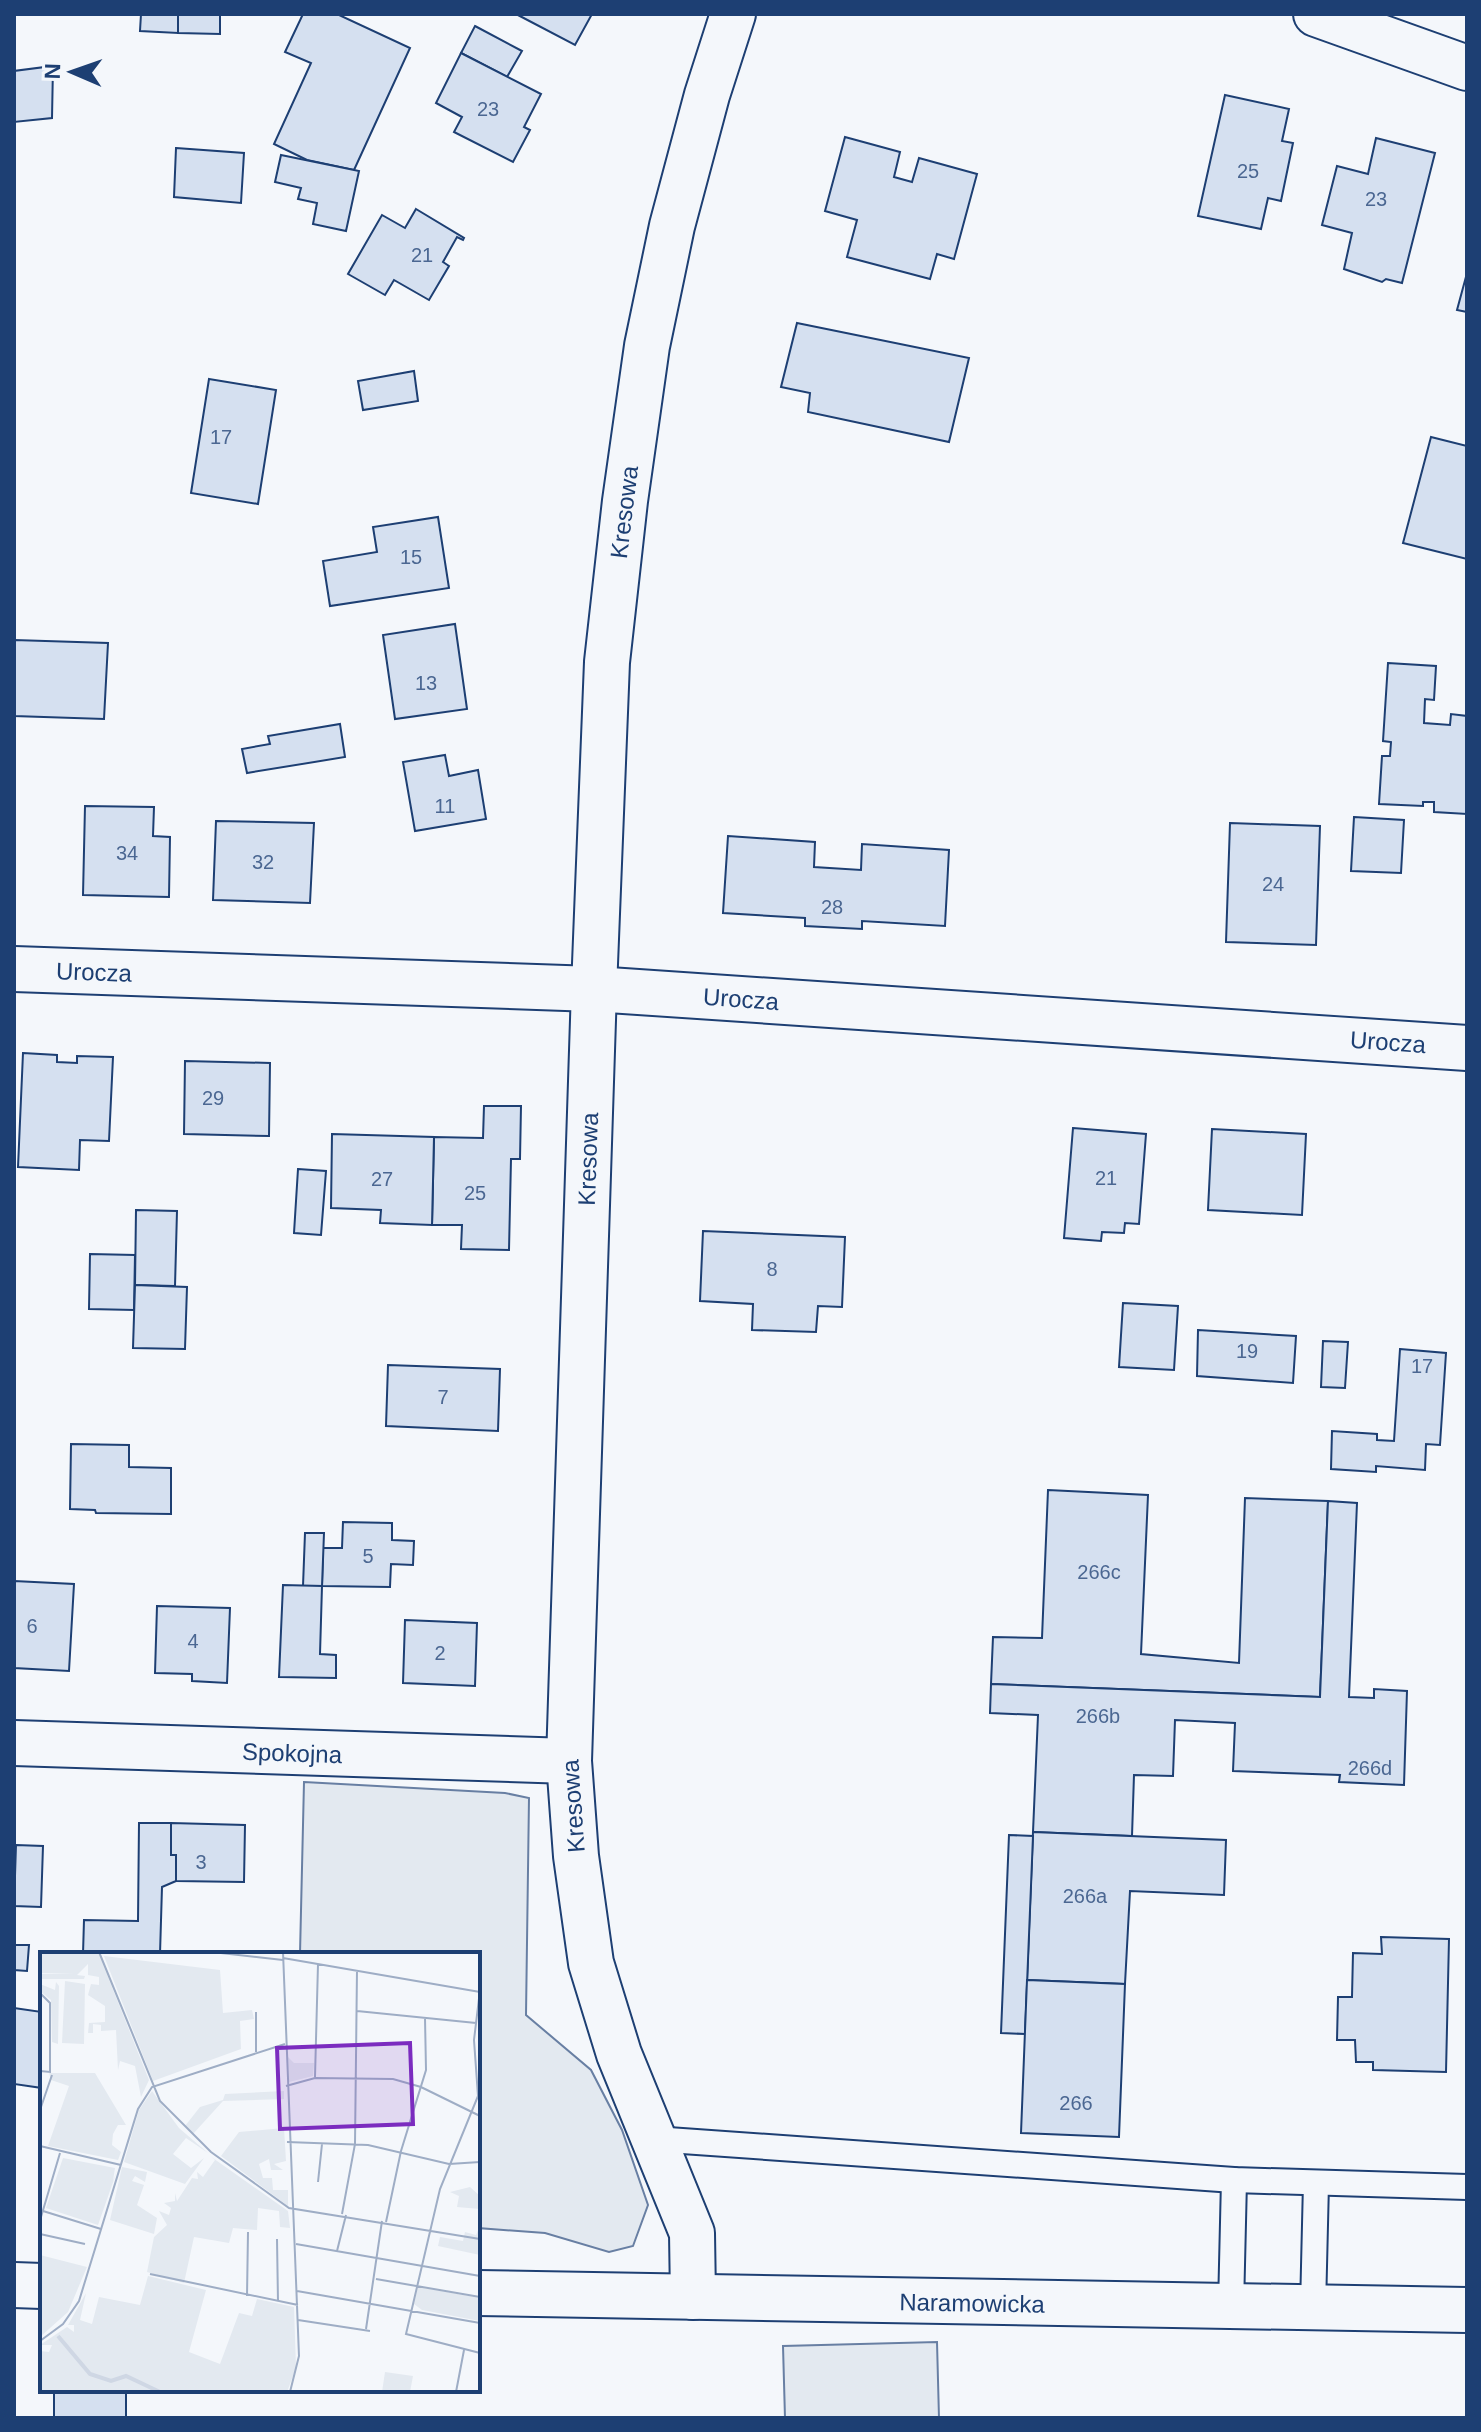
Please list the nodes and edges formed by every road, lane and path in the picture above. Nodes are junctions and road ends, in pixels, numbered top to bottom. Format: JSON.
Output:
{"nodes":[{"id":1,"x":733,"y":14,"type":"edge"},
{"id":2,"x":1316,"y":14,"type":"edge"},
{"id":3,"x":1467,"y":68,"type":"edge"},
{"id":4,"x":14,"y":969,"type":"edge"},
{"id":5,"x":594,"y":989,"type":"junction"},
{"id":6,"x":1467,"y":1048,"type":"edge"},
{"id":7,"x":14,"y":1743,"type":"edge"},
{"id":8,"x":569,"y":1761,"type":"junction"},
{"id":9,"x":654,"y":2139,"type":"junction"},
{"id":10,"x":1234,"y":2180,"type":"junction"},
{"id":11,"x":1316,"y":2183,"type":"junction"},
{"id":12,"x":1467,"y":2187,"type":"edge"},
{"id":13,"x":14,"y":2285,"type":"edge"},
{"id":14,"x":40,"y":2286,"type":"edge"},
{"id":15,"x":480,"y":2293,"type":"edge"},
{"id":16,"x":693,"y":2297,"type":"junction"},
{"id":17,"x":1231,"y":2307,"type":"junction"},
{"id":18,"x":1313,"y":2308,"type":"junction"},
{"id":19,"x":1467,"y":2310,"type":"edge"}],
"edges":[{"from":1,"to":5,"type":"street","name":"Kresowa"},
{"from":2,"to":3,"type":"street"},
{"from":4,"to":5,"type":"street","name":"Urocza"},
{"from":5,"to":6,"type":"street","name":"Urocza"},
{"from":5,"to":8,"type":"street","name":"Kresowa"},
{"from":7,"to":8,"type":"street","name":"Spokojna"},
{"from":8,"to":9,"type":"street","name":"Kresowa"},
{"from":9,"to":10,"type":"lane"},
{"from":9,"to":16,"type":"street","name":"Kresowa"},
{"from":10,"to":11,"type":"lane"},
{"from":10,"to":17,"type":"lane"},
{"from":11,"to":12,"type":"lane"},
{"from":11,"to":18,"type":"lane"},
{"from":13,"to":14,"type":"street"},
{"from":15,"to":16,"type":"street","name":"Naramowicka"},
{"from":16,"to":17,"type":"street","name":"Naramowicka"},
{"from":17,"to":18,"type":"street","name":"Naramowicka"},
{"from":18,"to":19,"type":"street","name":"Naramowicka"}]}
